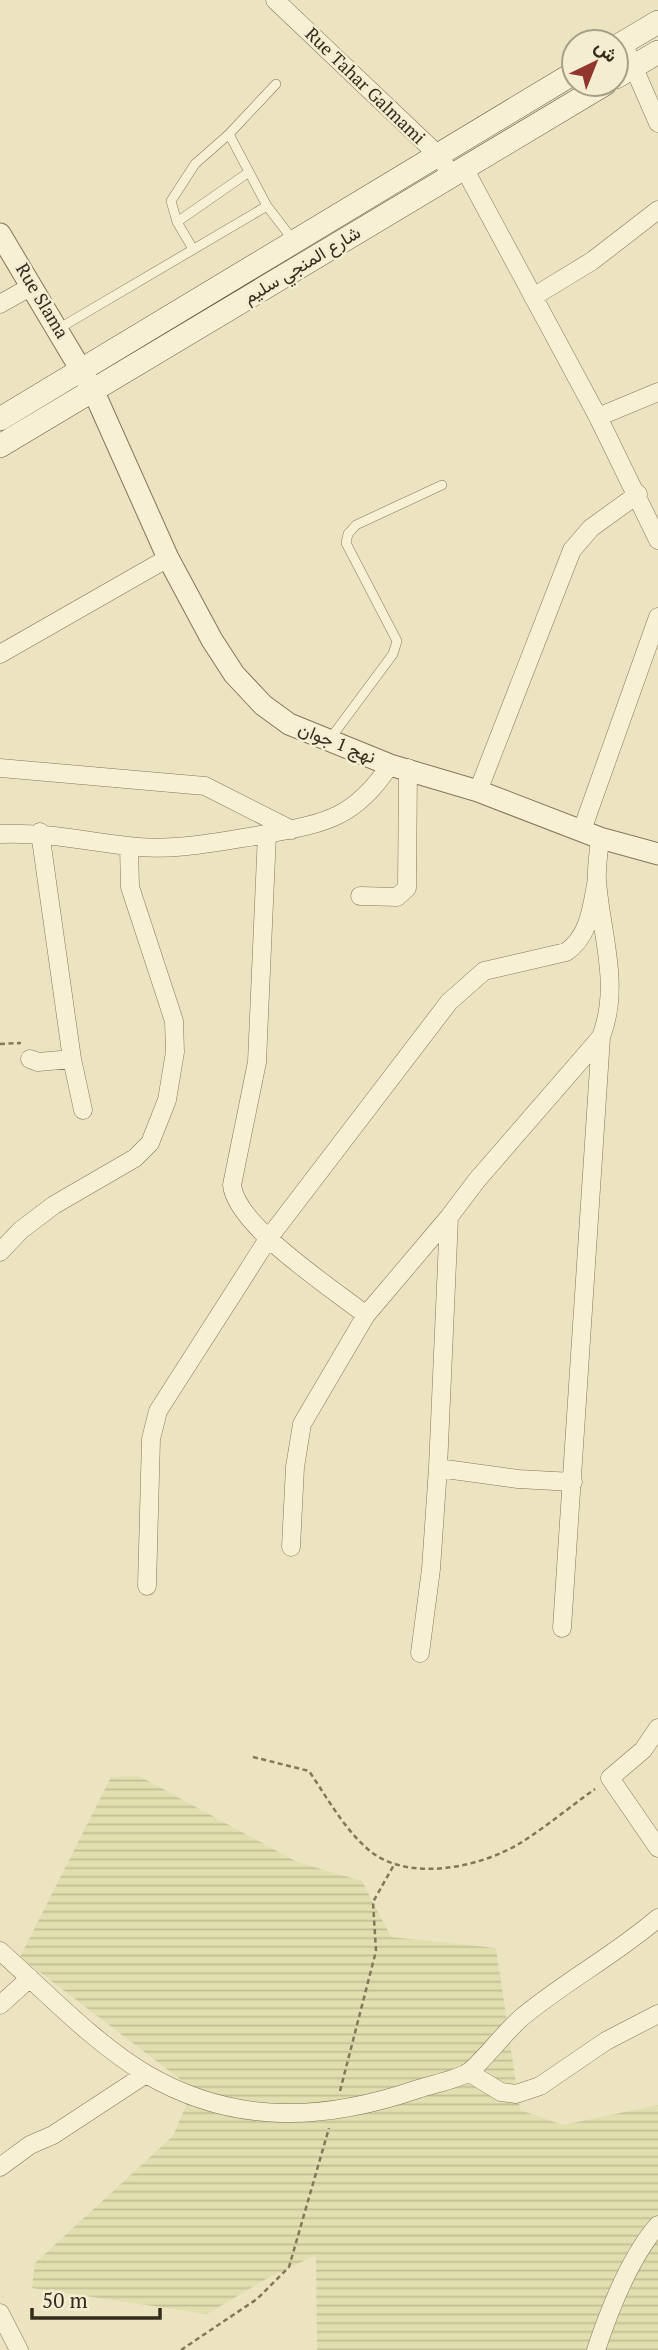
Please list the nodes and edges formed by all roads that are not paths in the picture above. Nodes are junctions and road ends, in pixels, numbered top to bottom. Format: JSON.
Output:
{"nodes":[{"id":1,"x":275,"y":0,"type":"edge"},
{"id":2,"x":658,"y":22,"type":"edge"},
{"id":3,"x":630,"y":39,"type":"edge"},
{"id":4,"x":658,"y":52,"type":"edge"},
{"id":5,"x":630,"y":69,"type":"edge"},
{"id":6,"x":630,"y":80,"type":"edge"},
{"id":7,"x":560,"y":81,"type":"edge"},
{"id":8,"x":276,"y":84,"type":"dead end"},
{"id":9,"x":581,"y":98,"type":"edge"},
{"id":10,"x":658,"y":123,"type":"edge"},
{"id":11,"x":229,"y":134,"type":"junction"},
{"id":12,"x":437,"y":154,"type":"junction"},
{"id":13,"x":458,"y":171,"type":"junction"},
{"id":14,"x":249,"y":172,"type":"junction"},
{"id":15,"x":267,"y":206,"type":"junction"},
{"id":16,"x":658,"y":210,"type":"edge"},
{"id":17,"x":177,"y":222,"type":"junction"},
{"id":18,"x":0,"y":234,"type":"edge"},
{"id":19,"x":294,"y":242,"type":"junction"},
{"id":20,"x":193,"y":249,"type":"junction"},
{"id":21,"x":32,"y":286,"type":"junction"},
{"id":22,"x":533,"y":297,"type":"junction"},
{"id":23,"x":0,"y":304,"type":"edge"},
{"id":24,"x":58,"y":329,"type":"junction"},
{"id":25,"x":83,"y":369,"type":"junction"},
{"id":26,"x":93,"y":390,"type":"junction"},
{"id":27,"x":658,"y":392,"type":"edge"},
{"id":28,"x":598,"y":417,"type":"junction"},
{"id":29,"x":0,"y":419,"type":"edge"},
{"id":30,"x":0,"y":446,"type":"edge"},
{"id":31,"x":442,"y":485,"type":"dead end"},
{"id":32,"x":638,"y":495,"type":"junction"},
{"id":33,"x":658,"y":540,"type":"edge"},
{"id":34,"x":168,"y":558,"type":"junction"},
{"id":35,"x":658,"y":617,"type":"edge"},
{"id":36,"x":653,"y":637,"type":"edge"},
{"id":37,"x":0,"y":654,"type":"edge"},
{"id":38,"x":330,"y":739,"type":"junction"},
{"id":39,"x":399,"y":767,"type":"junction"},
{"id":40,"x":0,"y":768,"type":"edge"},
{"id":41,"x":478,"y":792,"type":"junction"},
{"id":42,"x":292,"y":830,"type":"junction"},
{"id":43,"x":40,"y":832,"type":"junction"},
{"id":44,"x":0,"y":834,"type":"edge"},
{"id":45,"x":267,"y":834,"type":"junction"},
{"id":46,"x":591,"y":834,"type":"junction"},
{"id":47,"x":129,"y":847,"type":"junction"},
{"id":48,"x":658,"y":855,"type":"edge"},
{"id":49,"x":597,"y":879,"type":"junction"},
{"id":50,"x":360,"y":895,"type":"dead end"},
{"id":51,"x":601,"y":1037,"type":"junction"},
{"id":52,"x":30,"y":1059,"type":"dead end"},
{"id":53,"x":72,"y":1059,"type":"junction"},
{"id":54,"x":83,"y":1110,"type":"dead end"},
{"id":55,"x":449,"y":1217,"type":"junction"},
{"id":56,"x":268,"y":1240,"type":"junction"},
{"id":57,"x":0,"y":1252,"type":"edge"},
{"id":58,"x":366,"y":1315,"type":"junction"},
{"id":59,"x":438,"y":1468,"type":"junction"},
{"id":60,"x":573,"y":1482,"type":"junction"},
{"id":61,"x":291,"y":1547,"type":"dead end"},
{"id":62,"x":147,"y":1586,"type":"dead end"},
{"id":63,"x":562,"y":1628,"type":"dead end"},
{"id":64,"x":420,"y":1653,"type":"dead end"},
{"id":65,"x":658,"y":1728,"type":"edge"},
{"id":66,"x":658,"y":1848,"type":"edge"},
{"id":67,"x":658,"y":1918,"type":"edge"},
{"id":68,"x":0,"y":1951,"type":"edge"},
{"id":69,"x":30,"y":1978,"type":"junction"},
{"id":70,"x":0,"y":2005,"type":"edge"},
{"id":71,"x":658,"y":2014,"type":"edge"},
{"id":72,"x":468,"y":2072,"type":"junction"},
{"id":73,"x":146,"y":2074,"type":"junction"},
{"id":74,"x":0,"y":2167,"type":"edge"},
{"id":75,"x":658,"y":2225,"type":"edge"},
{"id":76,"x":0,"y":2313,"type":"edge"},
{"id":77,"x":19,"y":2350,"type":"edge"},
{"id":78,"x":596,"y":2350,"type":"edge"}],
"edges":[{"from":1,"to":12,"type":"street","name":"Rue Tahar Galmami"},
{"from":2,"to":3,"type":"main road"},
{"from":4,"to":5,"type":"main road"},
{"from":6,"to":10,"type":"street"},
{"from":7,"to":12,"type":"main road","name":"شارع المنجي سليم"},
{"from":8,"to":11,"type":"lane"},
{"from":9,"to":13,"type":"main road","name":"شارع المنجي سليم"},
{"from":11,"to":14,"type":"lane"},
{"from":11,"to":17,"type":"lane"},
{"from":12,"to":13,"type":"street","name":"Rue Tahar Galmami"},
{"from":12,"to":19,"type":"main road","name":"شارع المنجي سليم"},
{"from":13,"to":22,"type":"street","name":"Rue Tahar Galmami"},
{"from":13,"to":26,"type":"main road","name":"شارع المنجي سليم"},
{"from":14,"to":15,"type":"lane"},
{"from":14,"to":17,"type":"lane"},
{"from":15,"to":19,"type":"lane"},
{"from":15,"to":20,"type":"lane"},
{"from":16,"to":22,"type":"street"},
{"from":17,"to":20,"type":"lane"},
{"from":18,"to":21,"type":"street","name":"Rue Slama"},
{"from":19,"to":25,"type":"main road","name":"شارع المنجي سليم"},
{"from":20,"to":24,"type":"lane"},
{"from":21,"to":23,"type":"street"},
{"from":21,"to":24,"type":"street","name":"Rue Slama"},
{"from":22,"to":28,"type":"street","name":"Rue Tahar Galmami"},
{"from":24,"to":25,"type":"street","name":"Rue Slama"},
{"from":25,"to":26,"type":"street","name":"نهج 1 جوان"},
{"from":25,"to":29,"type":"main road","name":"شارع المنجي سليم"},
{"from":26,"to":30,"type":"main road","name":"شارع المنجي سليم"},
{"from":26,"to":34,"type":"street","name":"نهج 1 جوان"},
{"from":27,"to":28,"type":"street"},
{"from":28,"to":32,"type":"street","name":"Rue Tahar Galmami"},
{"from":31,"to":38,"type":"lane"},
{"from":32,"to":33,"type":"street","name":"Rue Tahar Galmami"},
{"from":32,"to":41,"type":"street"},
{"from":34,"to":37,"type":"street"},
{"from":34,"to":38,"type":"street","name":"نهج 1 جوان"},
{"from":35,"to":36,"type":"street"},
{"from":36,"to":46,"type":"street"},
{"from":38,"to":39,"type":"street","name":"نهج 1 جوان"},
{"from":39,"to":41,"type":"street","name":"نهج 1 جوان"},
{"from":39,"to":42,"type":"street"},
{"from":39,"to":50,"type":"street"},
{"from":40,"to":42,"type":"street"},
{"from":41,"to":46,"type":"street","name":"نهج 1 جوان"},
{"from":42,"to":45,"type":"street"},
{"from":43,"to":44,"type":"street"},
{"from":43,"to":47,"type":"street"},
{"from":43,"to":53,"type":"street"},
{"from":45,"to":47,"type":"street"},
{"from":45,"to":56,"type":"street"},
{"from":46,"to":48,"type":"street","name":"نهج 1 جوان"},
{"from":46,"to":49,"type":"street"},
{"from":47,"to":57,"type":"street"},
{"from":49,"to":51,"type":"street"},
{"from":49,"to":56,"type":"street"},
{"from":51,"to":55,"type":"street"},
{"from":51,"to":60,"type":"street"},
{"from":52,"to":53,"type":"street"},
{"from":53,"to":54,"type":"street"},
{"from":55,"to":58,"type":"street"},
{"from":55,"to":59,"type":"street"},
{"from":56,"to":58,"type":"street"},
{"from":56,"to":62,"type":"street"},
{"from":58,"to":61,"type":"street"},
{"from":59,"to":60,"type":"street"},
{"from":59,"to":64,"type":"street"},
{"from":60,"to":63,"type":"street"},
{"from":65,"to":66,"type":"street"},
{"from":67,"to":72,"type":"street"},
{"from":68,"to":69,"type":"street"},
{"from":69,"to":70,"type":"street"},
{"from":69,"to":73,"type":"street"},
{"from":71,"to":72,"type":"street"},
{"from":72,"to":73,"type":"street"},
{"from":73,"to":74,"type":"street"},
{"from":75,"to":78,"type":"street"},
{"from":76,"to":77,"type":"street"}]}
